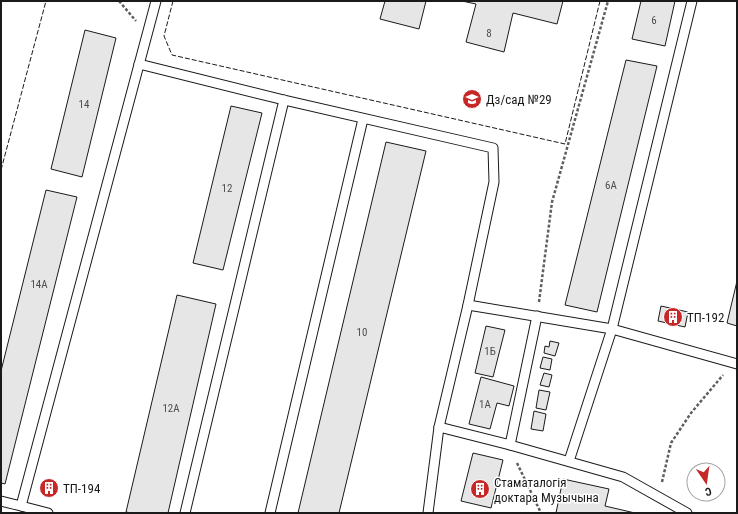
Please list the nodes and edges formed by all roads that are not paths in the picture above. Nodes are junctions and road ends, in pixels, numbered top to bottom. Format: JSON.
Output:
{"nodes":[{"id":1,"x":156,"y":1,"type":"edge"},
{"id":2,"x":692,"y":1,"type":"edge"},
{"id":3,"x":139,"y":64,"type":"junction"},
{"id":4,"x":284,"y":100,"type":"junction"},
{"id":5,"x":363,"y":119,"type":"junction"},
{"id":6,"x":468,"y":305,"type":"junction"},
{"id":7,"x":537,"y":316,"type":"junction"},
{"id":8,"x":612,"y":329,"type":"junction"},
{"id":9,"x":735,"y":364,"type":"edge"},
{"id":10,"x":439,"y":427,"type":"junction"},
{"id":11,"x":510,"y":445,"type":"junction"},
{"id":12,"x":569,"y":461,"type":"junction"},
{"id":13,"x":1,"y":501,"type":"edge"},
{"id":14,"x":21,"y":506,"type":"junction"},
{"id":15,"x":48,"y":513,"type":"edge"},
{"id":16,"x":185,"y":513,"type":"edge"},
{"id":17,"x":270,"y":513,"type":"edge"},
{"id":18,"x":428,"y":513,"type":"edge"},
{"id":19,"x":687,"y":513,"type":"edge"}],
"edges":[{"from":1,"to":3,"type":"lane"},
{"from":2,"to":8,"type":"lane"},
{"from":3,"to":4,"type":"lane"},
{"from":3,"to":14,"type":"lane"},
{"from":4,"to":5,"type":"lane"},
{"from":4,"to":16,"type":"lane"},
{"from":5,"to":6,"type":"lane"},
{"from":5,"to":17,"type":"lane"},
{"from":6,"to":7,"type":"lane"},
{"from":6,"to":10,"type":"lane"},
{"from":7,"to":8,"type":"lane"},
{"from":7,"to":11,"type":"lane"},
{"from":8,"to":9,"type":"lane"},
{"from":8,"to":12,"type":"lane"},
{"from":10,"to":11,"type":"lane"},
{"from":10,"to":18,"type":"lane"},
{"from":11,"to":12,"type":"lane"},
{"from":12,"to":19,"type":"lane"},
{"from":13,"to":14,"type":"lane"},
{"from":14,"to":15,"type":"lane"}]}
